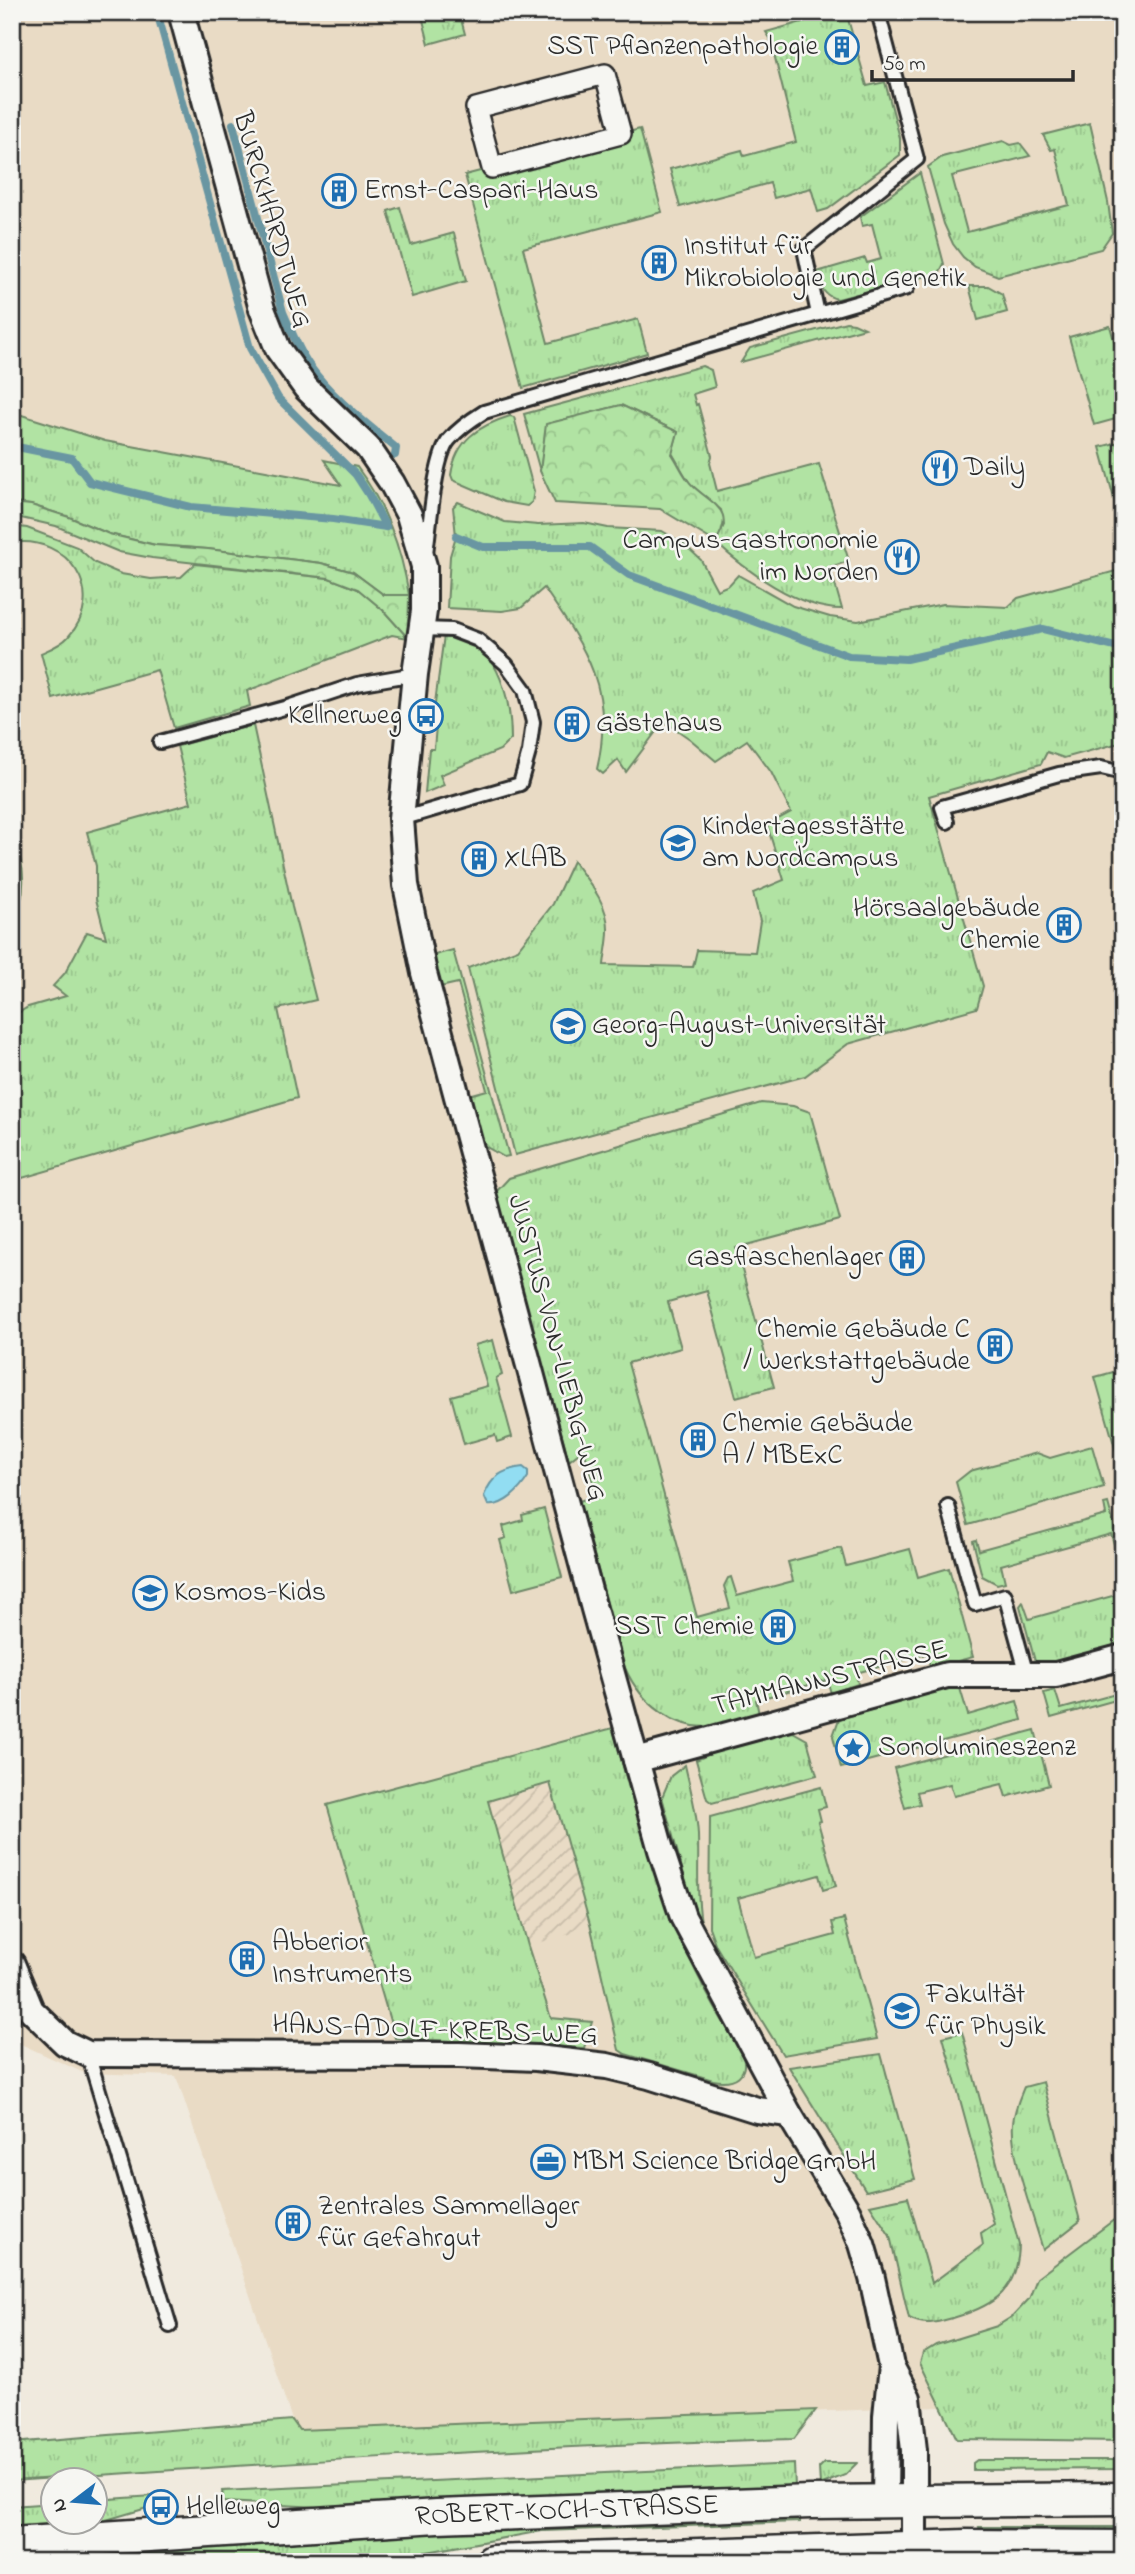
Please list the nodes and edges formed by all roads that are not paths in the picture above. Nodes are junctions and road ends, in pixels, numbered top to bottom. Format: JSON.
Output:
{"nodes":[{"id":1,"x":181,"y":12,"type":"edge"},
{"id":2,"x":878,"y":12,"type":"edge"},
{"id":3,"x":492,"y":167,"type":"joint"},
{"id":4,"x":907,"y":288,"type":"dead end"},
{"id":5,"x":818,"y":314,"type":"junction"},
{"id":6,"x":424,"y":566,"type":"junction"},
{"id":7,"x":422,"y":629,"type":"junction"},
{"id":8,"x":415,"y":674,"type":"junction"},
{"id":9,"x":160,"y":742,"type":"dead end"},
{"id":10,"x":1123,"y":773,"type":"edge"},
{"id":11,"x":401,"y":818,"type":"junction"},
{"id":12,"x":947,"y":822,"type":"dead end"},
{"id":13,"x":948,"y":1506,"type":"dead end"},
{"id":14,"x":1123,"y":1657,"type":"edge"},
{"id":15,"x":1027,"y":1675,"type":"junction"},
{"id":16,"x":636,"y":1760,"type":"junction"},
{"id":17,"x":12,"y":1964,"type":"edge"},
{"id":18,"x":22,"y":2012,"type":"edge"},
{"id":19,"x":88,"y":2054,"type":"junction"},
{"id":20,"x":789,"y":2114,"type":"junction"},
{"id":21,"x":170,"y":2326,"type":"dead end"},
{"id":22,"x":1123,"y":2499,"type":"edge"},
{"id":23,"x":899,"y":2500,"type":"junction"},
{"id":24,"x":12,"y":2544,"type":"edge"},
{"id":25,"x":1123,"y":2547,"type":"edge"},
{"id":26,"x":900,"y":2555,"type":"edge"},
{"id":27,"x":492,"y":2562,"type":"edge"}],
"edges":[{"from":1,"to":6,"type":"street","name":"BURCKHARDTWEG"},
{"from":2,"to":5,"type":"lane"},
{"from":3,"to":3,"type":"street"},
{"from":4,"to":5,"type":"lane"},
{"from":5,"to":6,"type":"lane"},
{"from":6,"to":7,"type":"street","name":"JUSTUS-VON-LIEBIG-WEG"},
{"from":7,"to":8,"type":"street","name":"JUSTUS-VON-LIEBIG-WEG"},
{"from":7,"to":11,"type":"lane"},
{"from":8,"to":9,"type":"lane"},
{"from":8,"to":11,"type":"street","name":"JUSTUS-VON-LIEBIG-WEG"},
{"from":10,"to":12,"type":"lane"},
{"from":11,"to":16,"type":"street","name":"JUSTUS-VON-LIEBIG-WEG"},
{"from":13,"to":15,"type":"lane"},
{"from":14,"to":15,"type":"street","name":"TAMMANNSTRASSE"},
{"from":15,"to":16,"type":"street","name":"TAMMANNSTRASSE"},
{"from":16,"to":20,"type":"street","name":"JUSTUS-VON-LIEBIG-WEG"},
{"from":17,"to":18,"type":"street"},
{"from":18,"to":19,"type":"street"},
{"from":19,"to":20,"type":"street","name":"HANS-ADOLF-KREBS-WEG"},
{"from":19,"to":21,"type":"lane"},
{"from":20,"to":23,"type":"street"},
{"from":22,"to":23,"type":"street","name":"ROBERT-KOCH-STRASSE"},
{"from":23,"to":24,"type":"street","name":"ROBERT-KOCH-STRASSE"},
{"from":23,"to":26,"type":"street"},
{"from":25,"to":26,"type":"street","name":"ROBERT-KOCH-STRASSE"},
{"from":26,"to":27,"type":"street","name":"ROBERT-KOCH-STRASSE"}]}
